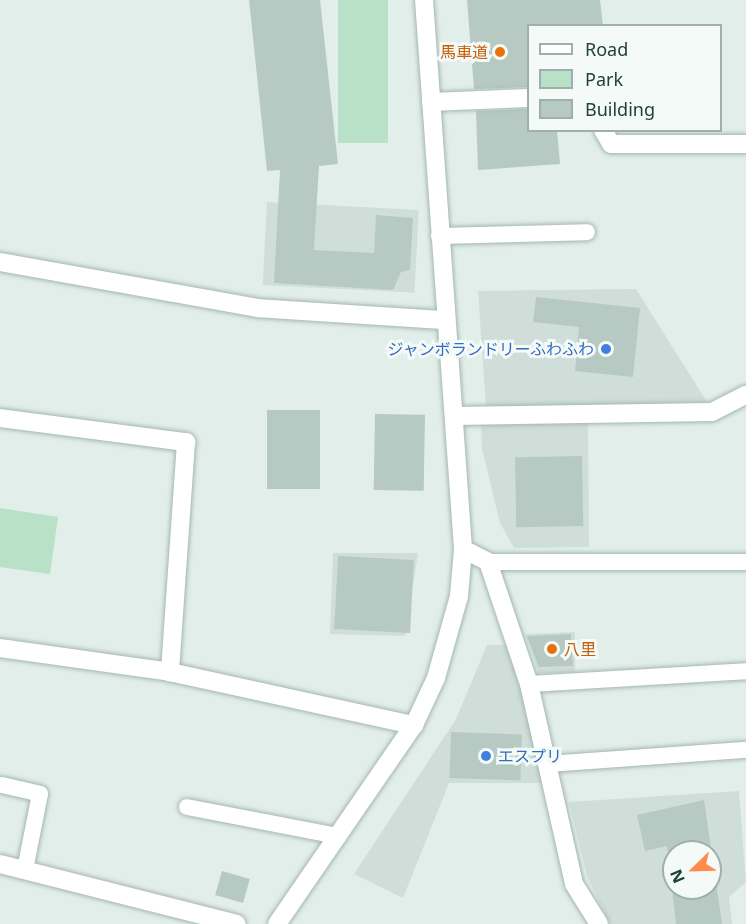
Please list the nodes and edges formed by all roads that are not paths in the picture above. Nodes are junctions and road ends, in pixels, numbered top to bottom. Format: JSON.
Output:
{"nodes":[{"id":1,"x":423,"y":0,"type":"edge"},
{"id":2,"x":527,"y":99,"type":"edge"},
{"id":3,"x":431,"y":102,"type":"junction"},
{"id":4,"x":604,"y":132,"type":"edge"},
{"id":5,"x":746,"y":144,"type":"edge"},
{"id":6,"x":587,"y":232,"type":"dead end"},
{"id":7,"x":440,"y":236,"type":"junction"},
{"id":8,"x":0,"y":262,"type":"edge"},
{"id":9,"x":445,"y":320,"type":"junction"},
{"id":10,"x":746,"y":395,"type":"edge"},
{"id":11,"x":454,"y":416,"type":"junction"},
{"id":12,"x":0,"y":418,"type":"edge"},
{"id":13,"x":463,"y":549,"type":"junction"},
{"id":14,"x":488,"y":562,"type":"junction"},
{"id":15,"x":746,"y":562,"type":"edge"},
{"id":16,"x":0,"y":648,"type":"edge"},
{"id":17,"x":746,"y":671,"type":"edge"},
{"id":18,"x":170,"y":672,"type":"junction"},
{"id":19,"x":529,"y":684,"type":"junction"},
{"id":20,"x":414,"y":725,"type":"junction"},
{"id":21,"x":746,"y":750,"type":"edge"},
{"id":22,"x":549,"y":764,"type":"junction"},
{"id":23,"x":2,"y":785,"type":"dead end"},
{"id":24,"x":187,"y":807,"type":"dead end"},
{"id":25,"x":339,"y":836,"type":"junction"},
{"id":26,"x":0,"y":864,"type":"edge"},
{"id":27,"x":25,"y":870,"type":"junction"},
{"id":28,"x":237,"y":924,"type":"edge"},
{"id":29,"x":277,"y":924,"type":"edge"},
{"id":30,"x":599,"y":924,"type":"edge"}],
"edges":[{"from":1,"to":3,"type":"street"},
{"from":2,"to":3,"type":"street"},
{"from":3,"to":7,"type":"street"},
{"from":4,"to":5,"type":"street"},
{"from":6,"to":7,"type":"lane"},
{"from":7,"to":9,"type":"street"},
{"from":8,"to":9,"type":"street"},
{"from":9,"to":11,"type":"street"},
{"from":10,"to":11,"type":"street"},
{"from":11,"to":13,"type":"street"},
{"from":12,"to":18,"type":"street"},
{"from":13,"to":14,"type":"street"},
{"from":13,"to":20,"type":"street"},
{"from":14,"to":15,"type":"lane"},
{"from":14,"to":19,"type":"street"},
{"from":16,"to":18,"type":"street"},
{"from":17,"to":19,"type":"lane"},
{"from":18,"to":20,"type":"street"},
{"from":19,"to":22,"type":"street"},
{"from":20,"to":25,"type":"street"},
{"from":21,"to":22,"type":"lane"},
{"from":22,"to":30,"type":"street"},
{"from":23,"to":27,"type":"lane"},
{"from":24,"to":25,"type":"lane"},
{"from":25,"to":29,"type":"street"},
{"from":26,"to":27,"type":"street"},
{"from":27,"to":28,"type":"street"}]}
